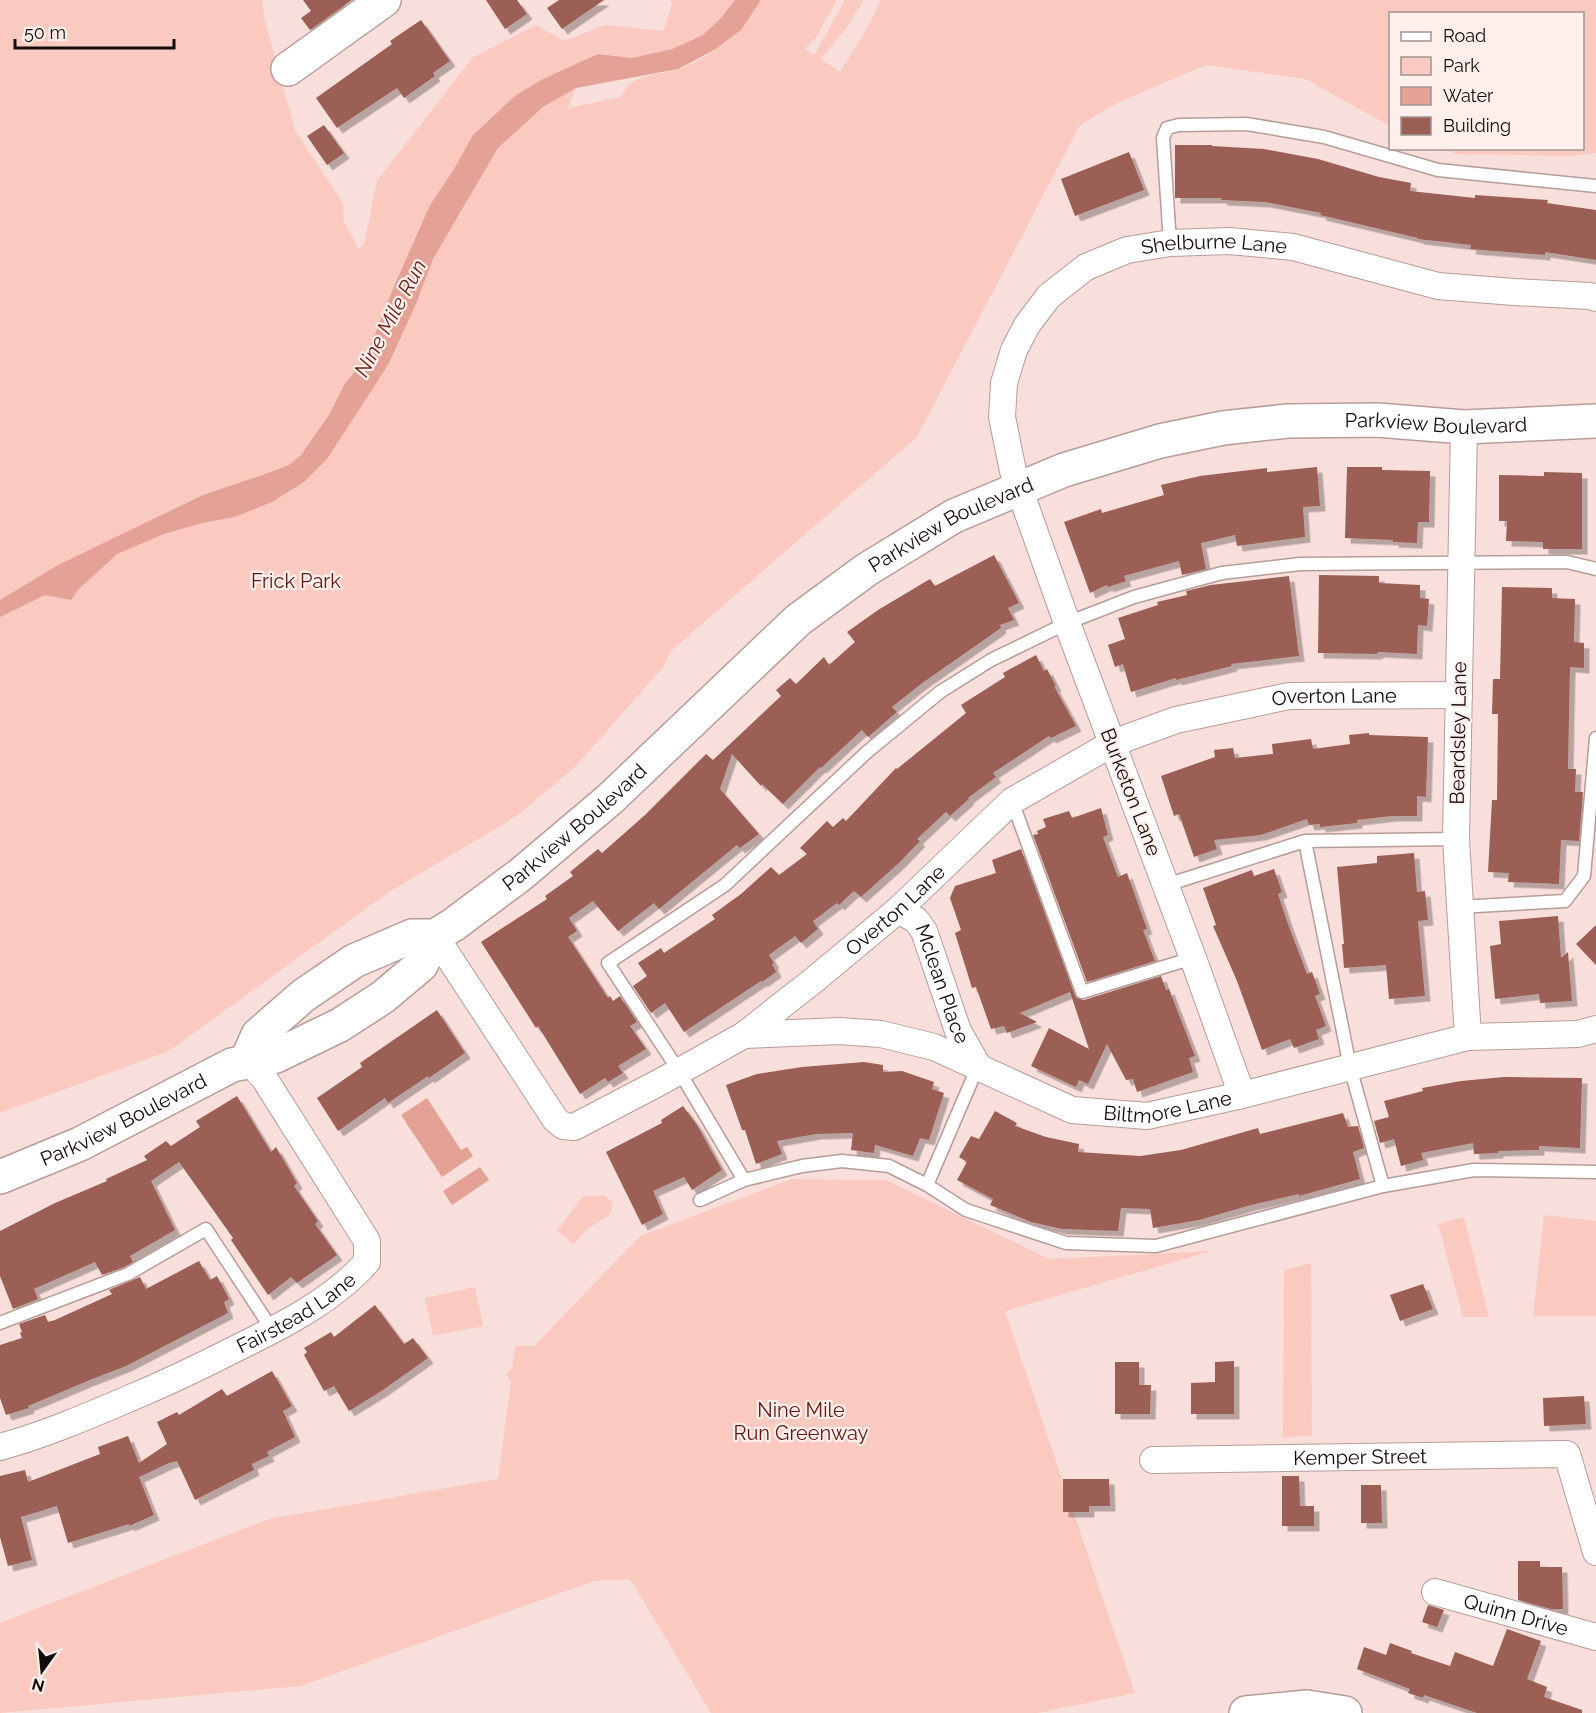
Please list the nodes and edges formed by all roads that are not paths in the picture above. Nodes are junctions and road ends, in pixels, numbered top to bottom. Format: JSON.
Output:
{"nodes":[{"id":1,"x":384,"y":0,"type":"edge"},
{"id":2,"x":288,"y":69,"type":"dead end"},
{"id":3,"x":1596,"y":186,"type":"edge"},
{"id":4,"x":1170,"y":243,"type":"junction"},
{"id":5,"x":1596,"y":298,"type":"edge"},
{"id":6,"x":1596,"y":421,"type":"edge"},
{"id":7,"x":1464,"y":427,"type":"junction"},
{"id":8,"x":1020,"y":490,"type":"junction"},
{"id":9,"x":1462,"y":563,"type":"junction"},
{"id":10,"x":1596,"y":568,"type":"edge"},
{"id":11,"x":1066,"y":623,"type":"junction"},
{"id":12,"x":1459,"y":695,"type":"junction"},
{"id":13,"x":1596,"y":738,"type":"edge"},
{"id":14,"x":1113,"y":743,"type":"junction"},
{"id":15,"x":1012,"y":801,"type":"junction"},
{"id":16,"x":1456,"y":839,"type":"junction"},
{"id":17,"x":1305,"y":841,"type":"junction"},
{"id":18,"x":1166,"y":885,"type":"junction"},
{"id":19,"x":1459,"y":907,"type":"junction"},
{"id":20,"x":898,"y":910,"type":"junction"},
{"id":21,"x":435,"y":936,"type":"junction"},
{"id":22,"x":1193,"y":958,"type":"junction"},
{"id":23,"x":1596,"y":1029,"type":"edge"},
{"id":24,"x":744,"y":1035,"type":"junction"},
{"id":25,"x":1468,"y":1037,"type":"junction"},
{"id":26,"x":247,"y":1060,"type":"junction"},
{"id":27,"x":978,"y":1066,"type":"junction"},
{"id":28,"x":1350,"y":1067,"type":"junction"},
{"id":29,"x":680,"y":1071,"type":"junction"},
{"id":30,"x":1242,"y":1095,"type":"junction"},
{"id":31,"x":1596,"y":1172,"type":"edge"},
{"id":32,"x":0,"y":1177,"type":"edge"},
{"id":33,"x":744,"y":1180,"type":"junction"},
{"id":34,"x":927,"y":1185,"type":"junction"},
{"id":35,"x":1383,"y":1186,"type":"junction"},
{"id":36,"x":700,"y":1200,"type":"dead end"},
{"id":37,"x":0,"y":1323,"type":"edge"},
{"id":38,"x":273,"y":1330,"type":"junction"},
{"id":39,"x":0,"y":1447,"type":"edge"},
{"id":40,"x":1153,"y":1460,"type":"dead end"},
{"id":41,"x":1596,"y":1552,"type":"edge"},
{"id":42,"x":1435,"y":1592,"type":"dead end"},
{"id":43,"x":1596,"y":1637,"type":"edge"},
{"id":44,"x":1246,"y":1713,"type":"edge"},
{"id":45,"x":1346,"y":1713,"type":"edge"}],
"edges":[{"from":1,"to":2,"type":"street"},
{"from":3,"to":4,"type":"lane"},
{"from":4,"to":5,"type":"street","name":"Shelburne Lane"},
{"from":4,"to":8,"type":"street","name":"Shelburne Lane"},
{"from":6,"to":7,"type":"street","name":"Parkview Boulevard"},
{"from":7,"to":8,"type":"street","name":"Parkview Boulevard"},
{"from":7,"to":9,"type":"street","name":"Beardsley Lane"},
{"from":8,"to":11,"type":"street","name":"Burketon Lane"},
{"from":8,"to":21,"type":"street","name":"Parkview Boulevard"},
{"from":9,"to":10,"type":"lane"},
{"from":9,"to":11,"type":"lane"},
{"from":9,"to":12,"type":"street","name":"Beardsley Lane"},
{"from":11,"to":14,"type":"street","name":"Burketon Lane"},
{"from":11,"to":29,"type":"lane"},
{"from":12,"to":14,"type":"street","name":"Overton Lane"},
{"from":12,"to":16,"type":"street","name":"Beardsley Lane"},
{"from":13,"to":19,"type":"lane"},
{"from":14,"to":15,"type":"street","name":"Overton Lane"},
{"from":14,"to":18,"type":"street","name":"Burketon Lane"},
{"from":15,"to":20,"type":"street","name":"Overton Lane"},
{"from":15,"to":22,"type":"lane"},
{"from":16,"to":17,"type":"lane"},
{"from":16,"to":19,"type":"street","name":"Beardsley Lane"},
{"from":17,"to":18,"type":"lane"},
{"from":17,"to":28,"type":"lane"},
{"from":18,"to":22,"type":"street","name":"Burketon Lane"},
{"from":19,"to":25,"type":"street","name":"Beardsley Lane"},
{"from":20,"to":24,"type":"street","name":"Overton Lane"},
{"from":20,"to":27,"type":"street","name":"Mclean Place"},
{"from":21,"to":26,"type":"street","name":"Parkview Boulevard"},
{"from":21,"to":26,"type":"street","name":"Parkview Boulevard"},
{"from":21,"to":29,"type":"street","name":"Overton Lane"},
{"from":22,"to":30,"type":"street","name":"Burketon Lane"},
{"from":23,"to":25,"type":"street","name":"Biltmore Lane"},
{"from":24,"to":27,"type":"street","name":"Biltmore Lane"},
{"from":24,"to":29,"type":"street","name":"Overton Lane"},
{"from":25,"to":28,"type":"street","name":"Biltmore Lane"},
{"from":26,"to":32,"type":"street","name":"Parkview Boulevard"},
{"from":26,"to":38,"type":"street","name":"Fairstead Lane"},
{"from":27,"to":30,"type":"street","name":"Biltmore Lane"},
{"from":27,"to":34,"type":"lane"},
{"from":28,"to":30,"type":"street","name":"Biltmore Lane"},
{"from":28,"to":35,"type":"lane"},
{"from":29,"to":33,"type":"lane"},
{"from":31,"to":35,"type":"lane"},
{"from":33,"to":34,"type":"lane"},
{"from":33,"to":36,"type":"lane"},
{"from":34,"to":35,"type":"lane"},
{"from":37,"to":38,"type":"lane"},
{"from":38,"to":39,"type":"street","name":"Fairstead Lane"},
{"from":40,"to":41,"type":"street","name":"Kemper Street"},
{"from":42,"to":43,"type":"street","name":"Quinn Drive"},
{"from":44,"to":45,"type":"street"}]}
